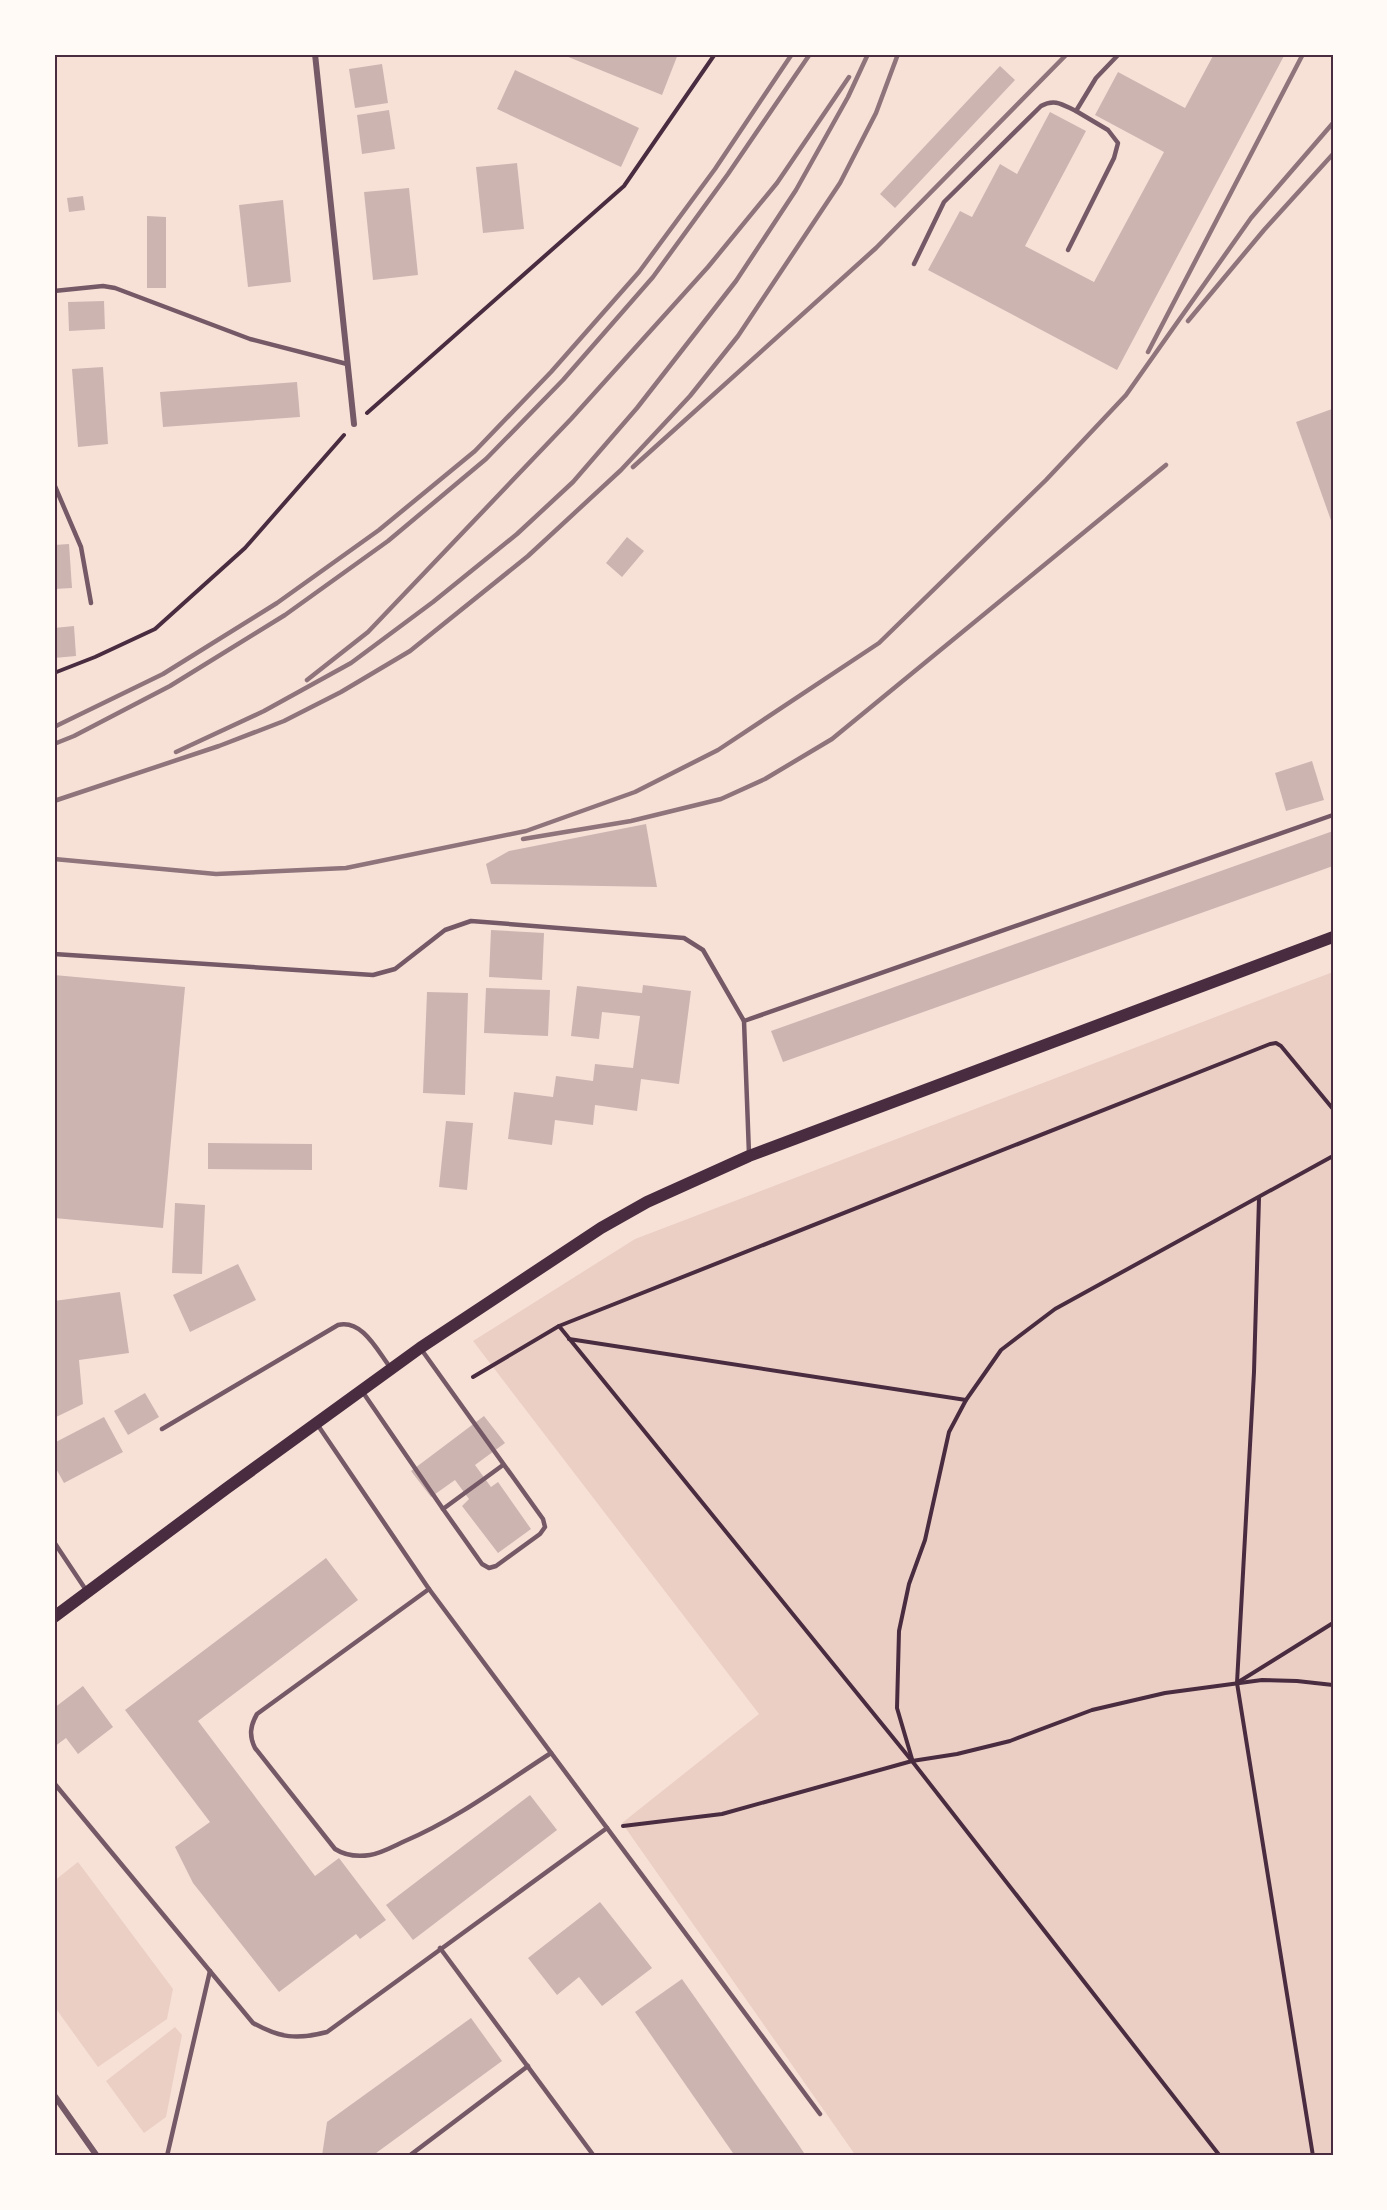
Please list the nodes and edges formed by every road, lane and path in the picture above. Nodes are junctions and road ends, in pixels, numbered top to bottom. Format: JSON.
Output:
{"nodes":[{"id":1,"x":315,"y":54,"type":"edge"},
{"id":2,"x":715,"y":54,"type":"edge"},
{"id":3,"x":1119,"y":54,"type":"edge"},
{"id":4,"x":1076,"y":111,"type":"junction"},
{"id":5,"x":1068,"y":250,"type":"dead end"},
{"id":6,"x":914,"y":264,"type":"dead end"},
{"id":7,"x":54,"y":291,"type":"edge"},
{"id":8,"x":347,"y":364,"type":"junction"},
{"id":9,"x":354,"y":424,"type":"junction"},
{"id":10,"x":54,"y":484,"type":"edge"},
{"id":11,"x":91,"y":603,"type":"dead end"},
{"id":12,"x":54,"y":673,"type":"edge"},
{"id":13,"x":1333,"y":815,"type":"edge"},
{"id":14,"x":1333,"y":937,"type":"edge"},
{"id":15,"x":54,"y":954,"type":"edge"},
{"id":16,"x":744,"y":1021,"type":"junction"},
{"id":17,"x":1333,"y":1109,"type":"edge"},
{"id":18,"x":749,"y":1156,"type":"junction"},
{"id":19,"x":1333,"y":1156,"type":"edge"},
{"id":20,"x":1259,"y":1198,"type":"junction"},
{"id":21,"x":559,"y":1326,"type":"junction"},
{"id":22,"x":568,"y":1339,"type":"junction"},
{"id":23,"x":420,"y":1348,"type":"junction"},
{"id":24,"x":392,"y":1369,"type":"junction"},
{"id":25,"x":473,"y":1377,"type":"dead end"},
{"id":26,"x":362,"y":1391,"type":"junction"},
{"id":27,"x":966,"y":1400,"type":"junction"},
{"id":28,"x":317,"y":1424,"type":"junction"},
{"id":29,"x":162,"y":1430,"type":"dead end"},
{"id":30,"x":503,"y":1465,"type":"junction"},
{"id":31,"x":443,"y":1509,"type":"junction"},
{"id":32,"x":54,"y":1542,"type":"edge"},
{"id":33,"x":429,"y":1589,"type":"junction"},
{"id":34,"x":88,"y":1592,"type":"junction"},
{"id":35,"x":54,"y":1617,"type":"edge"},
{"id":36,"x":1333,"y":1623,"type":"edge"},
{"id":37,"x":1237,"y":1683,"type":"junction"},
{"id":38,"x":1333,"y":1685,"type":"edge"},
{"id":39,"x":550,"y":1753,"type":"junction"},
{"id":40,"x":912,"y":1761,"type":"junction"},
{"id":41,"x":54,"y":1783,"type":"edge"},
{"id":42,"x":606,"y":1828,"type":"junction"},
{"id":43,"x":440,"y":1948,"type":"junction"},
{"id":44,"x":210,"y":1971,"type":"junction"},
{"id":45,"x":528,"y":2066,"type":"junction"},
{"id":46,"x":54,"y":2095,"type":"edge"},
{"id":47,"x":820,"y":2114,"type":"dead end"},
{"id":48,"x":97,"y":2156,"type":"edge"},
{"id":49,"x":167,"y":2156,"type":"edge"},
{"id":50,"x":409,"y":2156,"type":"edge"},
{"id":51,"x":594,"y":2156,"type":"edge"},
{"id":52,"x":1220,"y":2156,"type":"edge"},
{"id":53,"x":1313,"y":2156,"type":"edge"}],
"edges":[{"from":1,"to":8,"type":"street"},
{"from":2,"to":9,"type":"path"},
{"from":3,"to":4,"type":"lane"},
{"from":4,"to":5,"type":"lane"},
{"from":4,"to":6,"type":"lane"},
{"from":7,"to":8,"type":"lane"},
{"from":8,"to":9,"type":"street"},
{"from":9,"to":12,"type":"path"},
{"from":10,"to":11,"type":"lane"},
{"from":13,"to":16,"type":"lane"},
{"from":14,"to":18,"type":"main road"},
{"from":15,"to":16,"type":"lane"},
{"from":16,"to":18,"type":"lane"},
{"from":17,"to":21,"type":"path"},
{"from":18,"to":23,"type":"main road"},
{"from":19,"to":20,"type":"path"},
{"from":20,"to":27,"type":"path"},
{"from":20,"to":37,"type":"path"},
{"from":21,"to":22,"type":"path"},
{"from":21,"to":25,"type":"path"},
{"from":22,"to":27,"type":"path"},
{"from":22,"to":40,"type":"path"},
{"from":23,"to":24,"type":"main road"},
{"from":23,"to":30,"type":"lane"},
{"from":24,"to":26,"type":"main road"},
{"from":24,"to":29,"type":"lane"},
{"from":26,"to":28,"type":"main road"},
{"from":26,"to":31,"type":"lane"},
{"from":27,"to":40,"type":"path"},
{"from":28,"to":33,"type":"lane"},
{"from":28,"to":34,"type":"main road"},
{"from":30,"to":31,"type":"lane"},
{"from":30,"to":31,"type":"lane"},
{"from":32,"to":34,"type":"lane"},
{"from":33,"to":39,"type":"lane"},
{"from":33,"to":39,"type":"lane"},
{"from":34,"to":35,"type":"main road"},
{"from":36,"to":37,"type":"path"},
{"from":37,"to":38,"type":"path"},
{"from":37,"to":40,"type":"path"},
{"from":37,"to":53,"type":"path"},
{"from":39,"to":42,"type":"lane"},
{"from":40,"to":42,"type":"path"},
{"from":40,"to":52,"type":"path"},
{"from":41,"to":44,"type":"lane"},
{"from":42,"to":43,"type":"lane"},
{"from":42,"to":47,"type":"lane"},
{"from":43,"to":44,"type":"lane"},
{"from":43,"to":45,"type":"lane"},
{"from":44,"to":49,"type":"lane"},
{"from":45,"to":50,"type":"lane"},
{"from":45,"to":51,"type":"lane"},
{"from":46,"to":48,"type":"street"}]}
